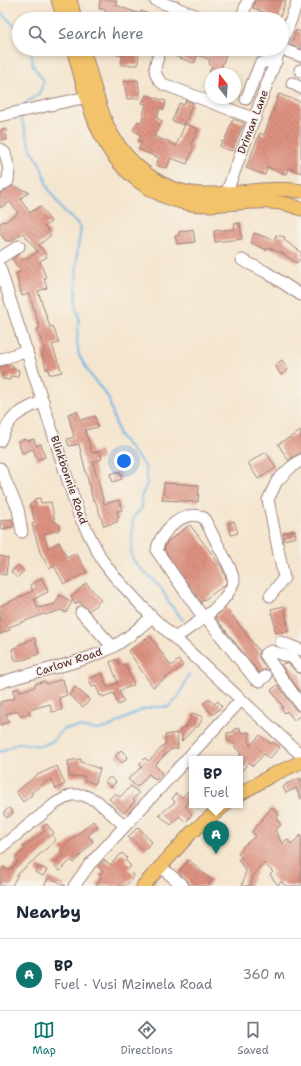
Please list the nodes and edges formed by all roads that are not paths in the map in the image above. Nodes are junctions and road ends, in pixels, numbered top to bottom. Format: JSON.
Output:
{"nodes":[{"id":1,"x":58,"y":0,"type":"edge"},
{"id":2,"x":70,"y":0,"type":"edge"},
{"id":3,"x":155,"y":0,"type":"edge"},
{"id":4,"x":248,"y":0,"type":"edge"},
{"id":5,"x":298,"y":0,"type":"edge"},
{"id":6,"x":170,"y":4,"type":"edge"},
{"id":7,"x":62,"y":12,"type":"edge"},
{"id":8,"x":73,"y":12,"type":"edge"},
{"id":9,"x":189,"y":12,"type":"edge"},
{"id":10,"x":244,"y":12,"type":"edge"},
{"id":11,"x":289,"y":25,"type":"edge"},
{"id":12,"x":289,"y":52,"type":"edge"},
{"id":13,"x":75,"y":56,"type":"edge"},
{"id":14,"x":86,"y":56,"type":"edge"},
{"id":15,"x":158,"y":56,"type":"edge"},
{"id":16,"x":278,"y":56,"type":"edge"},
{"id":17,"x":301,"y":56,"type":"edge"},
{"id":18,"x":276,"y":62,"type":"junction"},
{"id":19,"x":87,"y":97,"type":"junction"},
{"id":20,"x":246,"y":99,"type":"dead end"},
{"id":21,"x":2,"y":115,"type":"edge"},
{"id":22,"x":254,"y":119,"type":"junction"},
{"id":23,"x":0,"y":149,"type":"edge"},
{"id":24,"x":0,"y":186,"type":"edge"},
{"id":25,"x":301,"y":191,"type":"edge"},
{"id":26,"x":226,"y":194,"type":"junction"},
{"id":27,"x":301,"y":209,"type":"edge"},
{"id":28,"x":19,"y":246,"type":"dead end"},
{"id":29,"x":0,"y":258,"type":"edge"},
{"id":30,"x":242,"y":260,"type":"dead end"},
{"id":31,"x":0,"y":268,"type":"edge"},
{"id":32,"x":301,"y":295,"type":"edge"},
{"id":33,"x":27,"y":350,"type":"junction"},
{"id":34,"x":0,"y":360,"type":"edge"},
{"id":35,"x":43,"y":401,"type":"junction"},
{"id":36,"x":0,"y":441,"type":"edge"},
{"id":37,"x":301,"y":460,"type":"edge"},
{"id":38,"x":0,"y":468,"type":"edge"},
{"id":39,"x":22,"y":532,"type":"dead end"},
{"id":40,"x":270,"y":596,"type":"dead end"},
{"id":41,"x":81,"y":612,"type":"dead end"},
{"id":42,"x":204,"y":616,"type":"junction"},
{"id":43,"x":152,"y":617,"type":"junction"},
{"id":44,"x":175,"y":638,"type":"junction"},
{"id":45,"x":281,"y":642,"type":"dead end"},
{"id":46,"x":113,"y":647,"type":"junction"},
{"id":47,"x":301,"y":650,"type":"edge"},
{"id":48,"x":301,"y":667,"type":"edge"},
{"id":49,"x":266,"y":676,"type":"dead end"},
{"id":50,"x":0,"y":683,"type":"edge"},
{"id":51,"x":242,"y":700,"type":"junction"},
{"id":52,"x":301,"y":705,"type":"edge"},
{"id":53,"x":190,"y":756,"type":"edge"},
{"id":54,"x":301,"y":756,"type":"edge"},
{"id":55,"x":189,"y":757,"type":"edge"},
{"id":56,"x":301,"y":762,"type":"edge"},
{"id":57,"x":243,"y":792,"type":"edge"},
{"id":58,"x":221,"y":808,"type":"edge"},
{"id":59,"x":124,"y":826,"type":"junction"},
{"id":60,"x":0,"y":848,"type":"edge"},
{"id":61,"x":160,"y":866,"type":"junction"},
{"id":62,"x":74,"y":886,"type":"edge"},
{"id":63,"x":143,"y":886,"type":"edge"},
{"id":64,"x":183,"y":886,"type":"edge"}],
"edges":[{"from":1,"to":7,"type":"main road"},
{"from":2,"to":8,"type":"main road"},
{"from":3,"to":6,"type":"street"},
{"from":4,"to":10,"type":"street"},
{"from":5,"to":11,"type":"street"},
{"from":6,"to":9,"type":"street"},
{"from":12,"to":17,"type":"street"},
{"from":13,"to":19,"type":"main road"},
{"from":14,"to":26,"type":"main road"},
{"from":15,"to":22,"type":"street"},
{"from":16,"to":18,"type":"street","name":"Driman Lane"},
{"from":18,"to":20,"type":"street"},
{"from":18,"to":22,"type":"street","name":"Driman Lane"},
{"from":19,"to":21,"type":"street"},
{"from":19,"to":27,"type":"main road"},
{"from":22,"to":26,"type":"street","name":"Driman Lane"},
{"from":23,"to":24,"type":"street"},
{"from":25,"to":26,"type":"main road"},
{"from":28,"to":29,"type":"street"},
{"from":30,"to":32,"type":"street"},
{"from":31,"to":33,"type":"street","name":"Blinkbonnie Road"},
{"from":33,"to":34,"type":"street"},
{"from":33,"to":35,"type":"street","name":"Blinkbonnie Road"},
{"from":35,"to":36,"type":"street"},
{"from":35,"to":43,"type":"street","name":"Blinkbonnie Road"},
{"from":37,"to":40,"type":"street"},
{"from":38,"to":39,"type":"street"},
{"from":41,"to":46,"type":"street"},
{"from":42,"to":42,"type":"street"},
{"from":42,"to":44,"type":"street"},
{"from":42,"to":49,"type":"street"},
{"from":43,"to":44,"type":"street","name":"Blinkbonnie Road"},
{"from":43,"to":46,"type":"street","name":"Carlow Road"},
{"from":44,"to":51,"type":"street","name":"Blinkbonnie Road"},
{"from":45,"to":47,"type":"street"},
{"from":46,"to":50,"type":"street","name":"Carlow Road"},
{"from":48,"to":52,"type":"street"},
{"from":51,"to":53,"type":"street"},
{"from":51,"to":54,"type":"street","name":"Blinkbonnie Road"},
{"from":55,"to":59,"type":"street"},
{"from":56,"to":57,"type":"main road"},
{"from":58,"to":61,"type":"main road"},
{"from":59,"to":60,"type":"street"},
{"from":59,"to":62,"type":"street"},
{"from":61,"to":63,"type":"main road"},
{"from":61,"to":64,"type":"street"}]}
